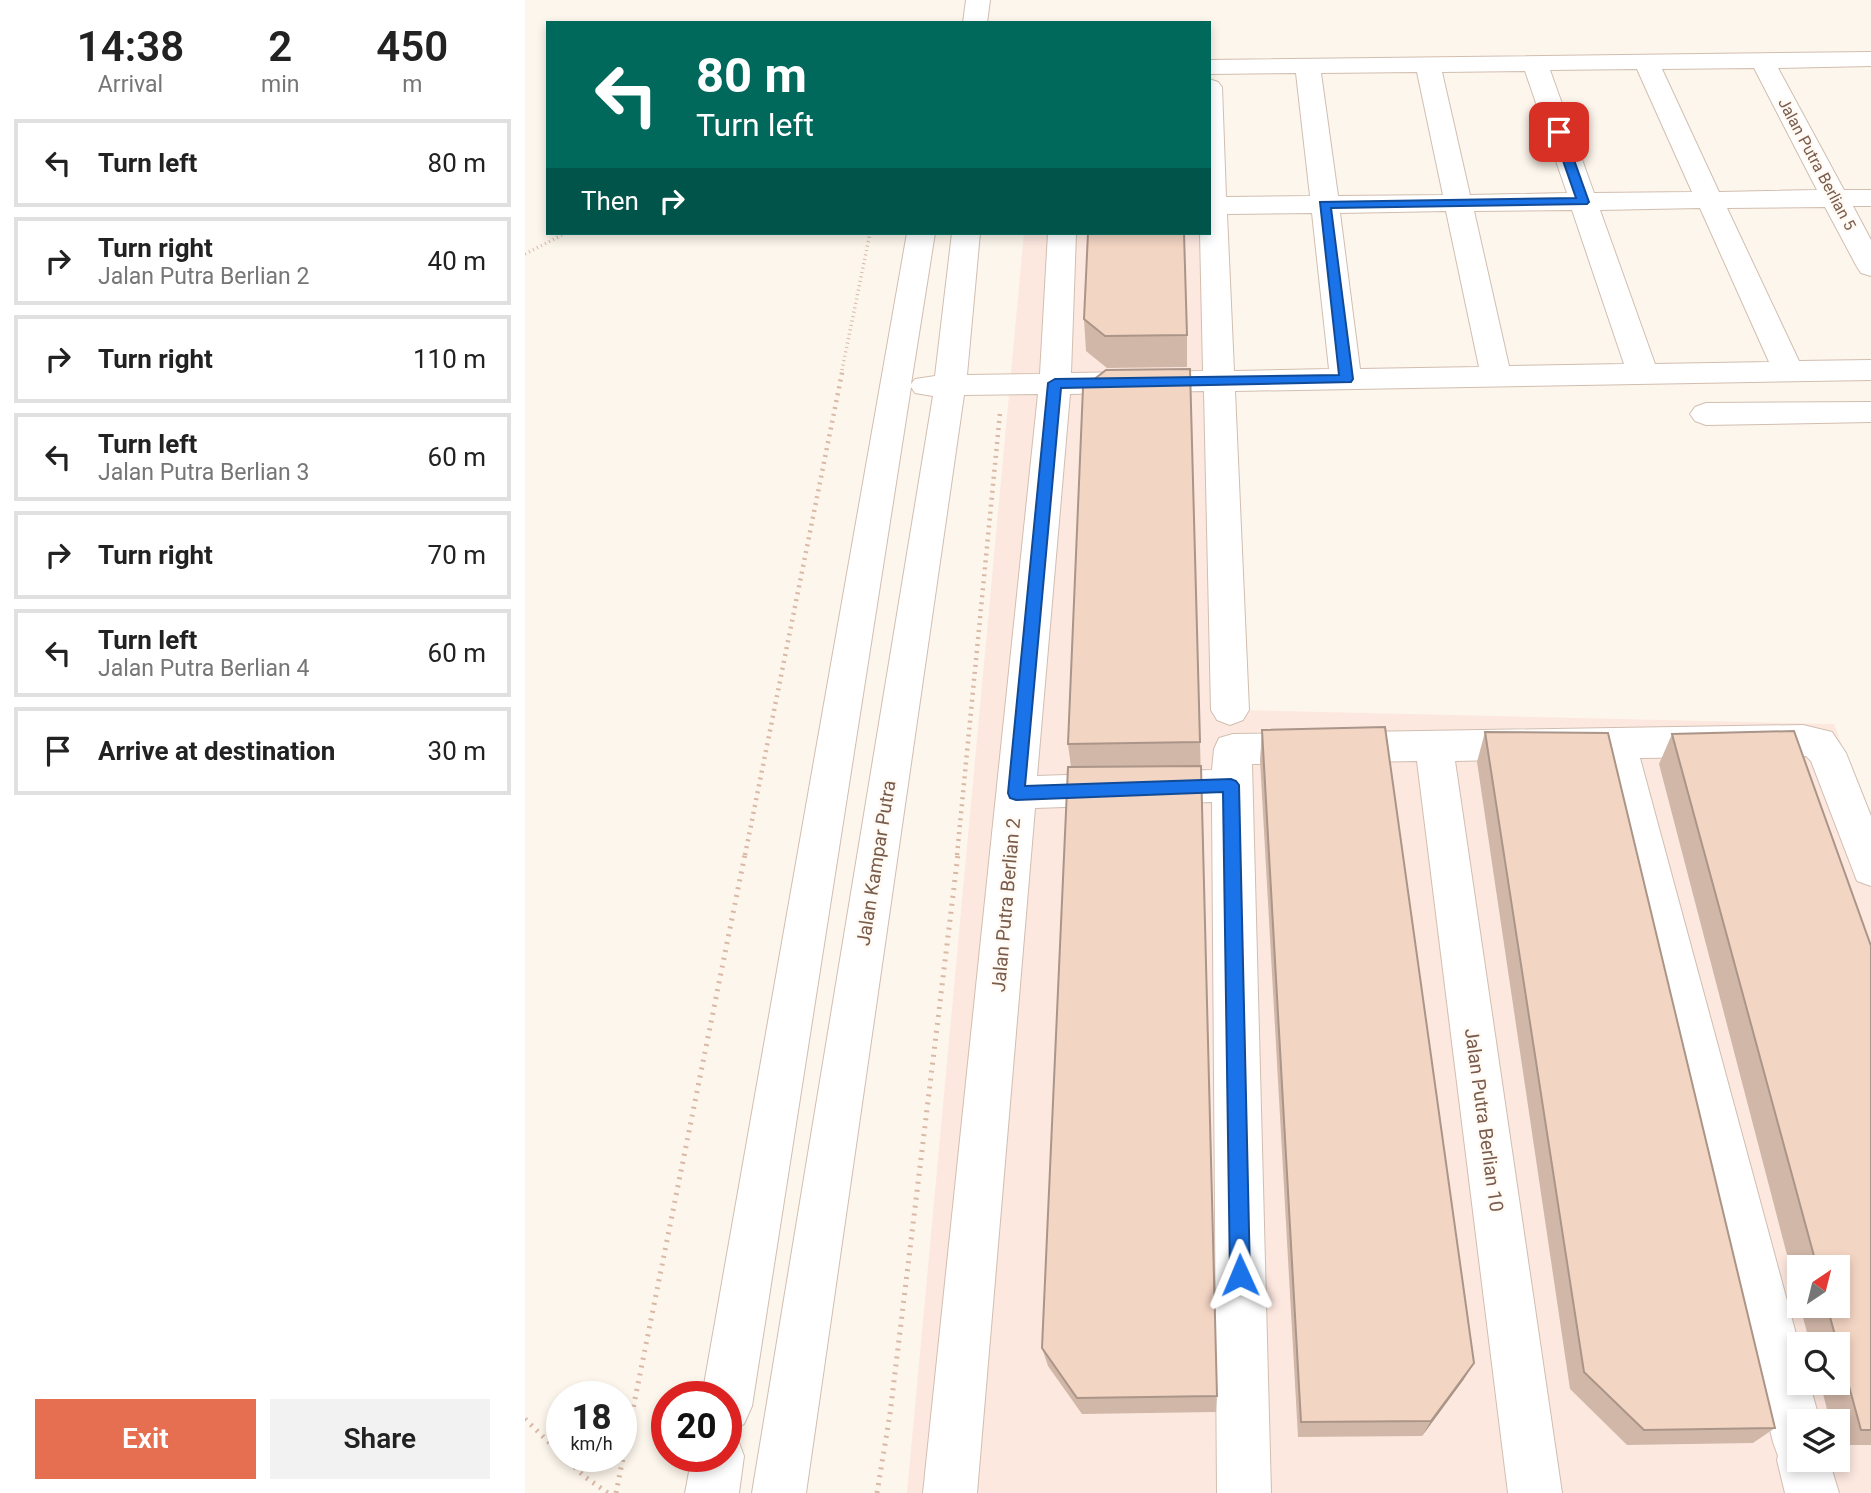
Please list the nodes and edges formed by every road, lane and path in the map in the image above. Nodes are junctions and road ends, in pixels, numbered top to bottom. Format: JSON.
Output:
{"nodes":[{"id":1,"x":978,"y":0,"type":"edge"},
{"id":2,"x":975,"y":21,"type":"edge"},
{"id":3,"x":1871,"y":59,"type":"edge"},
{"id":4,"x":1762,"y":60,"type":"junction"},
{"id":5,"x":1646,"y":62,"type":"junction"},
{"id":6,"x":1535,"y":63,"type":"junction"},
{"id":7,"x":1428,"y":65,"type":"junction"},
{"id":8,"x":1308,"y":66,"type":"junction"},
{"id":9,"x":1211,"y":67,"type":"edge"},
{"id":10,"x":1871,"y":198,"type":"edge"},
{"id":11,"x":1835,"y":199,"type":"junction"},
{"id":12,"x":1710,"y":200,"type":"junction"},
{"id":13,"x":1583,"y":202,"type":"junction"},
{"id":14,"x":1458,"y":203,"type":"junction"},
{"id":15,"x":1324,"y":205,"type":"junction"},
{"id":16,"x":1211,"y":206,"type":"edge"},
{"id":17,"x":562,"y":235,"type":"edge"},
{"id":18,"x":870,"y":235,"type":"edge"},
{"id":19,"x":921,"y":235,"type":"edge"},
{"id":20,"x":967,"y":235,"type":"edge"},
{"id":21,"x":1062,"y":235,"type":"edge"},
{"id":22,"x":525,"y":254,"type":"edge"},
{"id":23,"x":1871,"y":267,"type":"edge"},
{"id":24,"x":1871,"y":370,"type":"edge"},
{"id":25,"x":1789,"y":372,"type":"junction"},
{"id":26,"x":1643,"y":374,"type":"junction"},
{"id":27,"x":1496,"y":376,"type":"junction"},
{"id":28,"x":1346,"y":379,"type":"junction"},
{"id":29,"x":1219,"y":381,"type":"junction"},
{"id":30,"x":1055,"y":383,"type":"junction"},
{"id":31,"x":1004,"y":384,"type":"junction"},
{"id":32,"x":950,"y":385,"type":"junction"},
{"id":33,"x":896,"y":386,"type":"junction"},
{"id":34,"x":1871,"y":412,"type":"edge"},
{"id":35,"x":1706,"y":414,"type":"dead end"},
{"id":36,"x":1230,"y":710,"type":"dead end"},
{"id":37,"x":1617,"y":743,"type":"junction"},
{"id":38,"x":1434,"y":747,"type":"junction"},
{"id":39,"x":1231,"y":785,"type":"junction"},
{"id":40,"x":1016,"y":793,"type":"junction"},
{"id":41,"x":1869,"y":861,"type":"edge"},
{"id":42,"x":730,"y":1381,"type":"edge"},
{"id":43,"x":1790,"y":1409,"type":"edge"},
{"id":44,"x":525,"y":1419,"type":"edge"},
{"id":45,"x":546,"y":1439,"type":"edge"},
{"id":46,"x":581,"y":1472,"type":"edge"},
{"id":47,"x":715,"y":1472,"type":"edge"},
{"id":48,"x":1807,"y":1472,"type":"edge"},
{"id":49,"x":608,"y":1493,"type":"edge"},
{"id":50,"x":616,"y":1493,"type":"edge"},
{"id":51,"x":712,"y":1493,"type":"edge"},
{"id":52,"x":779,"y":1493,"type":"edge"},
{"id":53,"x":877,"y":1493,"type":"edge"},
{"id":54,"x":950,"y":1493,"type":"edge"},
{"id":55,"x":1244,"y":1493,"type":"edge"},
{"id":56,"x":1535,"y":1493,"type":"edge"},
{"id":57,"x":1812,"y":1493,"type":"edge"}],
"edges":[{"from":1,"to":2,"type":"street"},
{"from":3,"to":4,"type":"street"},
{"from":4,"to":5,"type":"street"},
{"from":4,"to":11,"type":"street","name":"Jalan Putra Berlian 5"},
{"from":5,"to":6,"type":"street"},
{"from":5,"to":12,"type":"street"},
{"from":6,"to":7,"type":"street"},
{"from":6,"to":13,"type":"street"},
{"from":7,"to":8,"type":"street"},
{"from":7,"to":14,"type":"street"},
{"from":8,"to":9,"type":"street"},
{"from":8,"to":15,"type":"street"},
{"from":10,"to":11,"type":"street"},
{"from":11,"to":12,"type":"street"},
{"from":11,"to":23,"type":"street","name":"Jalan Putra Berlian 5"},
{"from":12,"to":13,"type":"street"},
{"from":12,"to":25,"type":"street"},
{"from":13,"to":14,"type":"street"},
{"from":13,"to":26,"type":"street"},
{"from":14,"to":15,"type":"street"},
{"from":14,"to":27,"type":"street"},
{"from":15,"to":16,"type":"street"},
{"from":15,"to":28,"type":"street"},
{"from":16,"to":29,"type":"street"},
{"from":17,"to":22,"type":"path"},
{"from":18,"to":50,"type":"path"},
{"from":19,"to":33,"type":"street"},
{"from":20,"to":32,"type":"street","name":"Jalan Kampar Putra"},
{"from":21,"to":30,"type":"street","name":"Jalan Putra Berlian 2"},
{"from":24,"to":25,"type":"street"},
{"from":25,"to":26,"type":"street"},
{"from":26,"to":27,"type":"street"},
{"from":27,"to":28,"type":"street"},
{"from":28,"to":29,"type":"street"},
{"from":29,"to":30,"type":"street"},
{"from":29,"to":36,"type":"street"},
{"from":30,"to":31,"type":"street"},
{"from":30,"to":40,"type":"street","name":"Jalan Putra Berlian 2"},
{"from":31,"to":32,"type":"street"},
{"from":31,"to":53,"type":"path"},
{"from":32,"to":33,"type":"street"},
{"from":32,"to":52,"type":"street","name":"Jalan Kampar Putra"},
{"from":33,"to":42,"type":"street"},
{"from":34,"to":35,"type":"street"},
{"from":37,"to":38,"type":"street"},
{"from":37,"to":41,"type":"street"},
{"from":37,"to":43,"type":"street"},
{"from":38,"to":39,"type":"street"},
{"from":38,"to":56,"type":"street","name":"Jalan Putra Berlian 10"},
{"from":39,"to":40,"type":"street"},
{"from":39,"to":55,"type":"street"},
{"from":40,"to":54,"type":"street","name":"Jalan Putra Berlian 2"},
{"from":44,"to":45,"type":"path"},
{"from":46,"to":49,"type":"path"},
{"from":47,"to":51,"type":"street"},
{"from":48,"to":57,"type":"street"}]}
